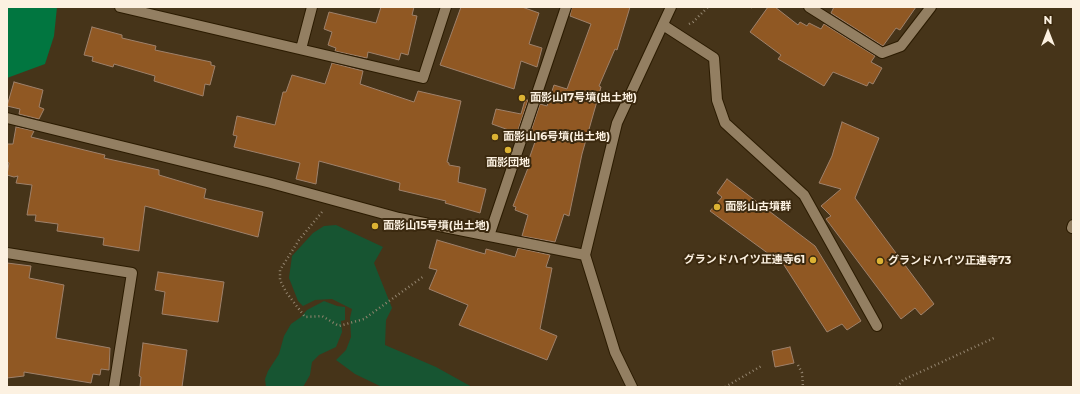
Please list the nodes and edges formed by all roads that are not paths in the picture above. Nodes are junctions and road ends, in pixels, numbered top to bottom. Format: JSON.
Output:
{"nodes":[{"id":1,"x":120,"y":7,"type":"edge"},
{"id":2,"x":312,"y":7,"type":"edge"},
{"id":3,"x":446,"y":7,"type":"edge"},
{"id":4,"x":671,"y":7,"type":"edge"},
{"id":5,"x":809,"y":7,"type":"edge"},
{"id":6,"x":931,"y":7,"type":"edge"},
{"id":7,"x":563,"y":8,"type":"edge"},
{"id":8,"x":663,"y":25,"type":"junction"},
{"id":9,"x":301,"y":49,"type":"junction"},
{"id":10,"x":7,"y":118,"type":"edge"},
{"id":11,"x":489,"y":236,"type":"junction"},
{"id":12,"x":7,"y":253,"type":"edge"},
{"id":13,"x":585,"y":255,"type":"junction"},
{"id":14,"x":877,"y":326,"type":"dead end"},
{"id":15,"x":114,"y":387,"type":"edge"},
{"id":16,"x":632,"y":387,"type":"edge"}],
"edges":[{"from":1,"to":9,"type":"street"},
{"from":2,"to":9,"type":"street"},
{"from":3,"to":9,"type":"street"},
{"from":4,"to":8,"type":"street"},
{"from":5,"to":6,"type":"street"},
{"from":7,"to":11,"type":"street"},
{"from":8,"to":13,"type":"street"},
{"from":8,"to":14,"type":"street"},
{"from":10,"to":11,"type":"street"},
{"from":11,"to":13,"type":"street"},
{"from":12,"to":15,"type":"street"},
{"from":13,"to":16,"type":"street"}]}
